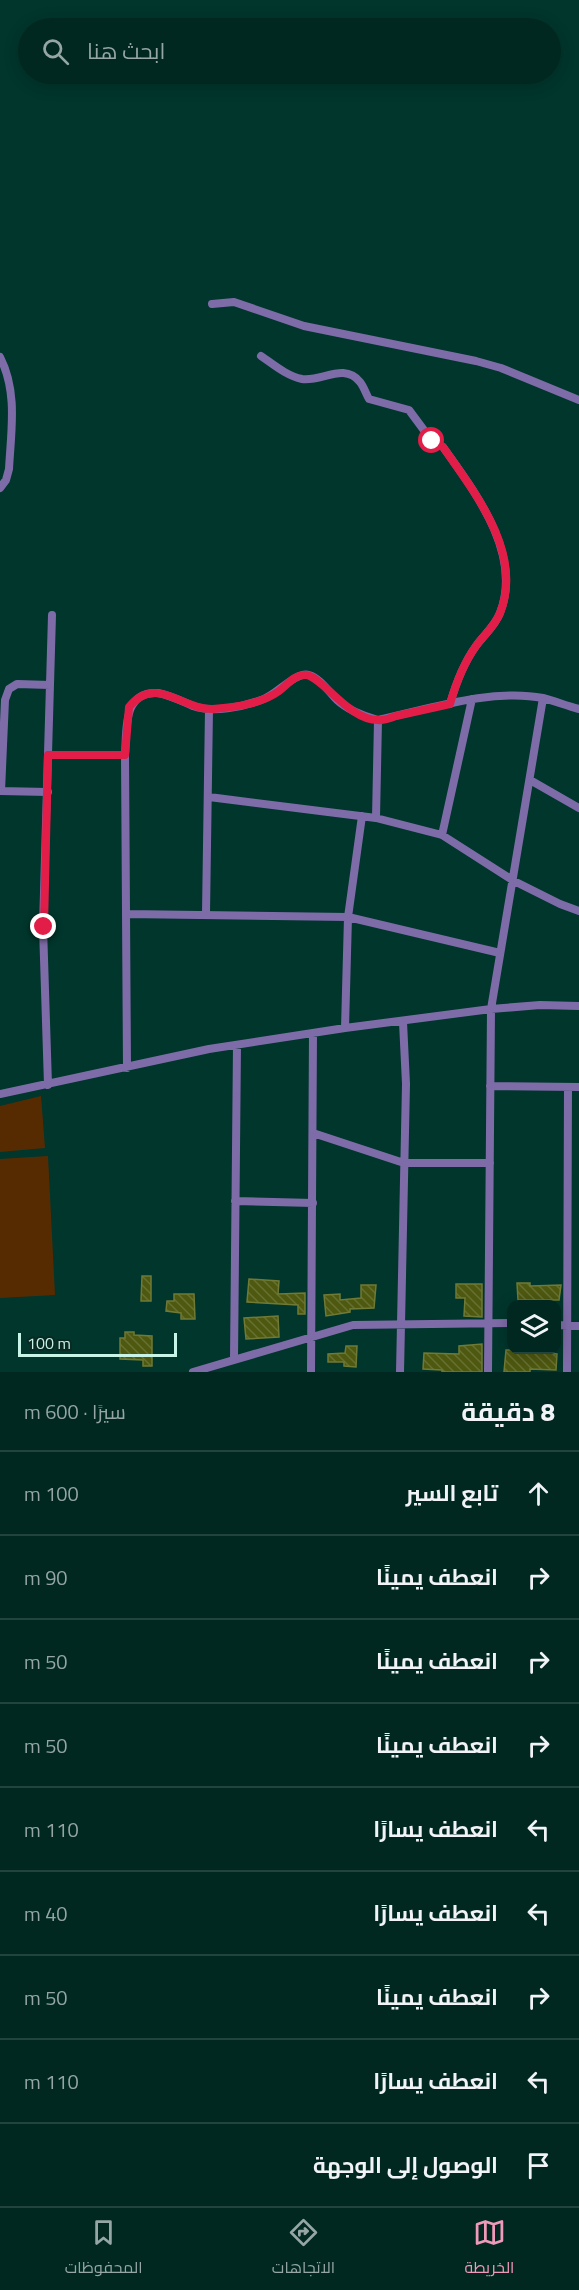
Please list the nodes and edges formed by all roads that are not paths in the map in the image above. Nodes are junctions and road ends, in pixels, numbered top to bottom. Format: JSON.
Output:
{"nodes":[{"id":1,"x":212,"y":304,"type":"dead end"},
{"id":2,"x":261,"y":356,"type":"dead end"},
{"id":3,"x":0,"y":357,"type":"edge"},
{"id":4,"x":579,"y":399,"type":"edge"},
{"id":5,"x":0,"y":488,"type":"edge"},
{"id":6,"x":52,"y":615,"type":"dead end"},
{"id":7,"x":50,"y":685,"type":"junction"},
{"id":8,"x":543,"y":698,"type":"junction"},
{"id":9,"x":472,"y":699,"type":"junction"},
{"id":10,"x":450,"y":704,"type":"junction"},
{"id":11,"x":209,"y":709,"type":"junction"},
{"id":12,"x":579,"y":709,"type":"edge"},
{"id":13,"x":378,"y":720,"type":"junction"},
{"id":14,"x":48,"y":755,"type":"junction"},
{"id":15,"x":125,"y":755,"type":"junction"},
{"id":16,"x":530,"y":780,"type":"junction"},
{"id":17,"x":0,"y":791,"type":"edge"},
{"id":18,"x":48,"y":792,"type":"junction"},
{"id":19,"x":209,"y":797,"type":"junction"},
{"id":20,"x":579,"y":808,"type":"edge"},
{"id":21,"x":362,"y":816,"type":"junction"},
{"id":22,"x":376,"y":818,"type":"junction"},
{"id":23,"x":442,"y":835,"type":"junction"},
{"id":24,"x":514,"y":881,"type":"junction"},
{"id":25,"x":579,"y":911,"type":"edge"},
{"id":26,"x":126,"y":914,"type":"junction"},
{"id":27,"x":206,"y":914,"type":"junction"},
{"id":28,"x":348,"y":917,"type":"junction"},
{"id":29,"x":500,"y":953,"type":"junction"},
{"id":30,"x":579,"y":1006,"type":"edge"},
{"id":31,"x":491,"y":1009,"type":"junction"},
{"id":32,"x":403,"y":1022,"type":"junction"},
{"id":33,"x":345,"y":1028,"type":"junction"},
{"id":34,"x":313,"y":1033,"type":"junction"},
{"id":35,"x":237,"y":1045,"type":"junction"},
{"id":36,"x":127,"y":1068,"type":"junction"},
{"id":37,"x":48,"y":1085,"type":"junction"},
{"id":38,"x":490,"y":1086,"type":"junction"},
{"id":39,"x":568,"y":1087,"type":"junction"},
{"id":40,"x":579,"y":1087,"type":"edge"},
{"id":41,"x":0,"y":1094,"type":"edge"},
{"id":42,"x":313,"y":1133,"type":"junction"},
{"id":43,"x":404,"y":1163,"type":"junction"},
{"id":44,"x":490,"y":1163,"type":"junction"},
{"id":45,"x":235,"y":1201,"type":"junction"},
{"id":46,"x":313,"y":1203,"type":"junction"},
{"id":47,"x":568,"y":1246,"type":"junction"},
{"id":48,"x":579,"y":1246,"type":"edge"},
{"id":49,"x":488,"y":1322,"type":"junction"},
{"id":50,"x":400,"y":1323,"type":"junction"},
{"id":51,"x":507,"y":1323,"type":"edge"},
{"id":52,"x":561,"y":1325,"type":"edge"},
{"id":53,"x":567,"y":1326,"type":"junction"},
{"id":54,"x":579,"y":1326,"type":"edge"},
{"id":55,"x":310,"y":1337,"type":"junction"},
{"id":56,"x":234,"y":1359,"type":"junction"},
{"id":57,"x":192,"y":1372,"type":"edge"},
{"id":58,"x":311,"y":1372,"type":"edge"},
{"id":59,"x":400,"y":1372,"type":"edge"},
{"id":60,"x":488,"y":1372,"type":"edge"},
{"id":61,"x":567,"y":1372,"type":"edge"}],
"edges":[{"from":1,"to":4,"type":"street"},
{"from":2,"to":10,"type":"street"},
{"from":3,"to":5,"type":"street"},
{"from":6,"to":7,"type":"street"},
{"from":7,"to":14,"type":"street"},
{"from":7,"to":17,"type":"street"},
{"from":8,"to":9,"type":"street"},
{"from":8,"to":12,"type":"street"},
{"from":8,"to":16,"type":"street"},
{"from":9,"to":10,"type":"street"},
{"from":9,"to":23,"type":"street"},
{"from":10,"to":13,"type":"street"},
{"from":11,"to":13,"type":"street"},
{"from":11,"to":15,"type":"street"},
{"from":11,"to":19,"type":"street"},
{"from":13,"to":22,"type":"street"},
{"from":14,"to":15,"type":"street"},
{"from":14,"to":18,"type":"street"},
{"from":15,"to":26,"type":"street"},
{"from":16,"to":20,"type":"street"},
{"from":16,"to":24,"type":"street"},
{"from":17,"to":18,"type":"street"},
{"from":18,"to":37,"type":"street"},
{"from":19,"to":21,"type":"street"},
{"from":19,"to":27,"type":"street"},
{"from":21,"to":22,"type":"street"},
{"from":21,"to":28,"type":"street"},
{"from":22,"to":23,"type":"street"},
{"from":23,"to":24,"type":"street"},
{"from":24,"to":25,"type":"street"},
{"from":24,"to":29,"type":"street"},
{"from":26,"to":27,"type":"street"},
{"from":26,"to":36,"type":"street"},
{"from":27,"to":28,"type":"street"},
{"from":28,"to":29,"type":"street"},
{"from":28,"to":33,"type":"street"},
{"from":29,"to":31,"type":"street"},
{"from":30,"to":31,"type":"street"},
{"from":31,"to":32,"type":"street"},
{"from":31,"to":38,"type":"street"},
{"from":32,"to":33,"type":"street"},
{"from":32,"to":43,"type":"street"},
{"from":33,"to":34,"type":"street"},
{"from":34,"to":35,"type":"street"},
{"from":34,"to":42,"type":"street"},
{"from":35,"to":36,"type":"street"},
{"from":35,"to":45,"type":"street"},
{"from":36,"to":37,"type":"street"},
{"from":37,"to":41,"type":"street"},
{"from":38,"to":39,"type":"street"},
{"from":38,"to":44,"type":"street"},
{"from":39,"to":40,"type":"street"},
{"from":39,"to":47,"type":"street"},
{"from":42,"to":43,"type":"street"},
{"from":42,"to":46,"type":"street"},
{"from":43,"to":44,"type":"street"},
{"from":43,"to":50,"type":"street"},
{"from":44,"to":49,"type":"street"},
{"from":45,"to":46,"type":"street"},
{"from":45,"to":56,"type":"street"},
{"from":46,"to":55,"type":"street"},
{"from":47,"to":48,"type":"street"},
{"from":47,"to":53,"type":"street"},
{"from":49,"to":50,"type":"street"},
{"from":49,"to":51,"type":"street"},
{"from":49,"to":60,"type":"street"},
{"from":50,"to":55,"type":"street"},
{"from":50,"to":59,"type":"street"},
{"from":52,"to":53,"type":"street"},
{"from":53,"to":54,"type":"street"},
{"from":53,"to":61,"type":"street"},
{"from":55,"to":56,"type":"street"},
{"from":55,"to":58,"type":"street"},
{"from":56,"to":57,"type":"street"}]}
